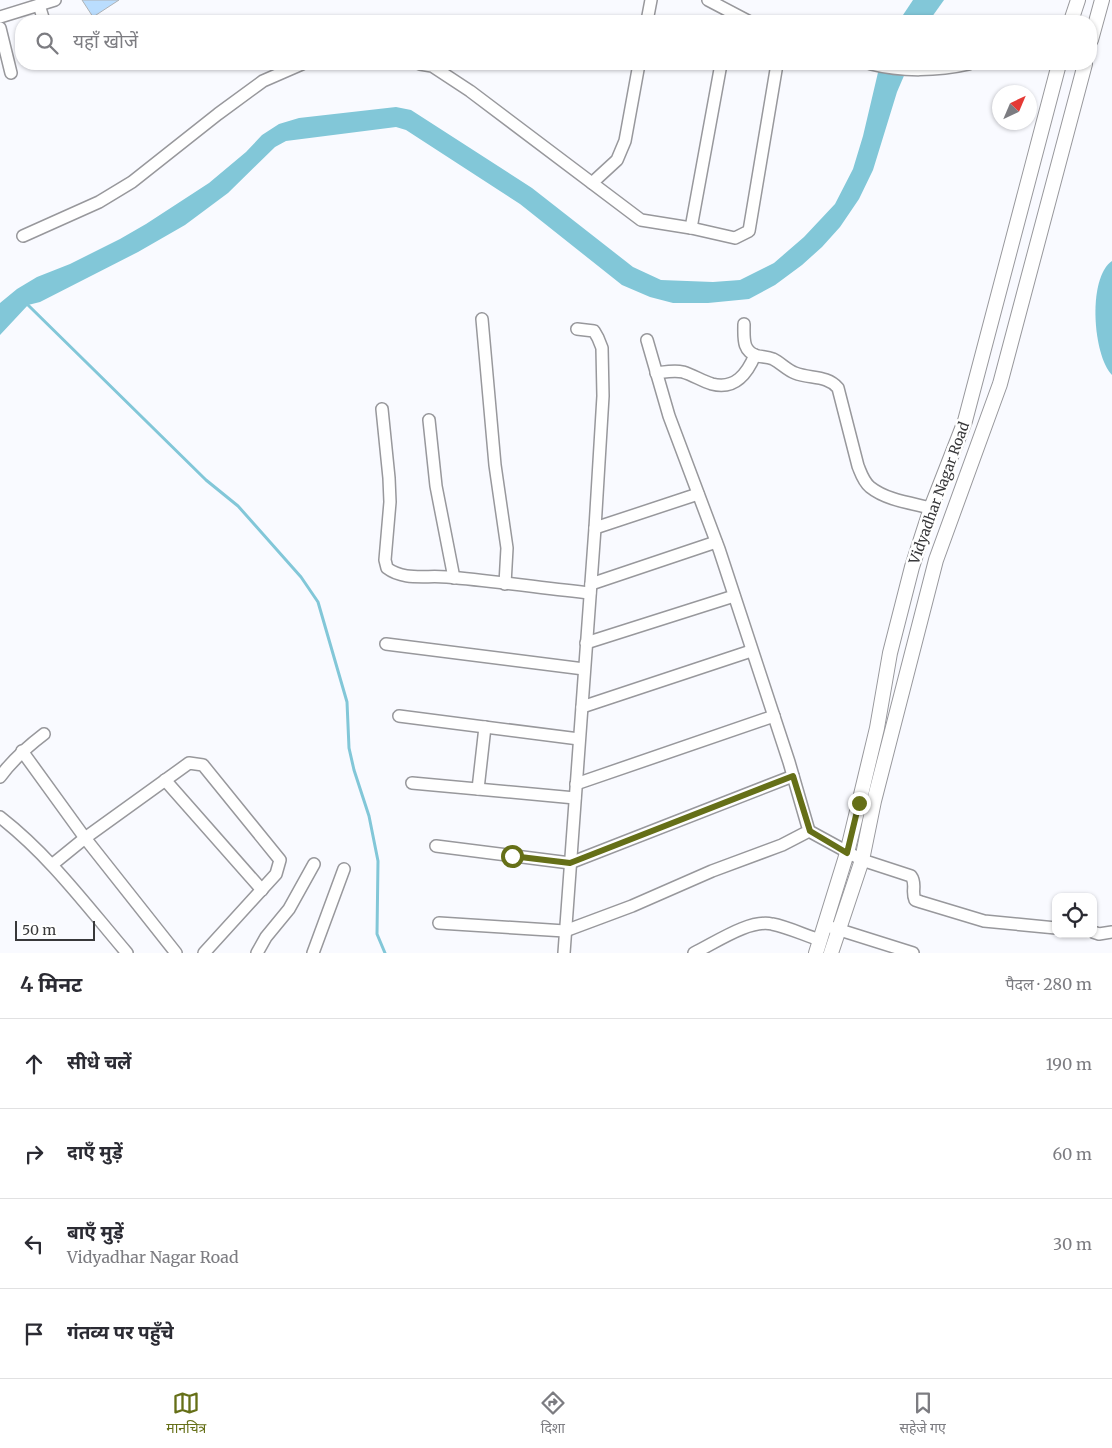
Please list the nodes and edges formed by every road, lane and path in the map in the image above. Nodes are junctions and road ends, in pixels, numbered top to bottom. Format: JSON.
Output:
{"nodes":[{"id":1,"x":56,"y":0,"type":"edge"},
{"id":2,"x":650,"y":0,"type":"edge"},
{"id":3,"x":708,"y":0,"type":"edge"},
{"id":4,"x":1078,"y":0,"type":"edge"},
{"id":5,"x":1102,"y":0,"type":"edge"},
{"id":6,"x":21,"y":5,"type":"edge"},
{"id":7,"x":39,"y":5,"type":"junction"},
{"id":8,"x":42,"y":15,"type":"edge"},
{"id":9,"x":648,"y":15,"type":"edge"},
{"id":10,"x":727,"y":15,"type":"edge"},
{"id":11,"x":1073,"y":15,"type":"edge"},
{"id":12,"x":0,"y":17,"type":"edge"},
{"id":13,"x":1097,"y":18,"type":"edge"},
{"id":14,"x":0,"y":28,"type":"edge"},
{"id":15,"x":288,"y":70,"type":"edge"},
{"id":16,"x":438,"y":70,"type":"edge"},
{"id":17,"x":638,"y":70,"type":"edge"},
{"id":18,"x":720,"y":70,"type":"edge"},
{"id":19,"x":776,"y":70,"type":"edge"},
{"id":20,"x":1057,"y":70,"type":"edge"},
{"id":21,"x":1083,"y":70,"type":"edge"},
{"id":22,"x":11,"y":73,"type":"dead end"},
{"id":23,"x":592,"y":183,"type":"junction"},
{"id":24,"x":691,"y":228,"type":"junction"},
{"id":25,"x":23,"y":236,"type":"dead end"},
{"id":26,"x":482,"y":319,"type":"dead end"},
{"id":27,"x":744,"y":324,"type":"dead end"},
{"id":28,"x":577,"y":329,"type":"dead end"},
{"id":29,"x":646,"y":340,"type":"dead end"},
{"id":30,"x":755,"y":355,"type":"junction"},
{"id":31,"x":656,"y":373,"type":"junction"},
{"id":32,"x":382,"y":409,"type":"dead end"},
{"id":33,"x":429,"y":420,"type":"dead end"},
{"id":34,"x":698,"y":494,"type":"junction"},
{"id":35,"x":931,"y":508,"type":"junction"},
{"id":36,"x":595,"y":528,"type":"junction"},
{"id":37,"x":716,"y":542,"type":"junction"},
{"id":38,"x":454,"y":578,"type":"junction"},
{"id":39,"x":505,"y":584,"type":"junction"},
{"id":40,"x":590,"y":588,"type":"junction"},
{"id":41,"x":734,"y":596,"type":"junction"},
{"id":42,"x":586,"y":643,"type":"junction"},
{"id":43,"x":386,"y":644,"type":"dead end"},
{"id":44,"x":752,"y":651,"type":"junction"},
{"id":45,"x":584,"y":669,"type":"junction"},
{"id":46,"x":582,"y":707,"type":"junction"},
{"id":47,"x":399,"y":716,"type":"dead end"},
{"id":48,"x":774,"y":716,"type":"junction"},
{"id":49,"x":486,"y":727,"type":"junction"},
{"id":50,"x":44,"y":734,"type":"dead end"},
{"id":51,"x":579,"y":739,"type":"junction"},
{"id":52,"x":22,"y":751,"type":"junction"},
{"id":53,"x":793,"y":776,"type":"junction"},
{"id":54,"x":0,"y":777,"type":"edge"},
{"id":55,"x":165,"y":780,"type":"junction"},
{"id":56,"x":412,"y":783,"type":"dead end"},
{"id":57,"x":576,"y":784,"type":"junction"},
{"id":58,"x":478,"y":789,"type":"junction"},
{"id":59,"x":575,"y":798,"type":"junction"},
{"id":60,"x":0,"y":817,"type":"edge"},
{"id":61,"x":810,"y":831,"type":"junction"},
{"id":62,"x":85,"y":838,"type":"junction"},
{"id":63,"x":436,"y":846,"type":"dead end"},
{"id":64,"x":847,"y":853,"type":"junction"},
{"id":65,"x":862,"y":860,"type":"junction"},
{"id":66,"x":570,"y":863,"type":"junction"},
{"id":67,"x":53,"y":864,"type":"junction"},
{"id":68,"x":314,"y":864,"type":"dead end"},
{"id":69,"x":344,"y":869,"type":"dead end"},
{"id":70,"x":262,"y":890,"type":"junction"},
{"id":71,"x":439,"y":922,"type":"dead end"},
{"id":72,"x":824,"y":925,"type":"junction"},
{"id":73,"x":1052,"y":928,"type":"edge"},
{"id":74,"x":839,"y":930,"type":"junction"},
{"id":75,"x":565,"y":931,"type":"junction"},
{"id":76,"x":1112,"y":932,"type":"edge"},
{"id":77,"x":1097,"y":933,"type":"edge"},
{"id":78,"x":818,"y":946,"type":"edge"},
{"id":79,"x":127,"y":953,"type":"edge"},
{"id":80,"x":176,"y":953,"type":"edge"},
{"id":81,"x":204,"y":953,"type":"edge"},
{"id":82,"x":256,"y":953,"type":"edge"},
{"id":83,"x":313,"y":953,"type":"edge"},
{"id":84,"x":564,"y":953,"type":"edge"},
{"id":85,"x":694,"y":953,"type":"edge"},
{"id":86,"x":831,"y":953,"type":"edge"},
{"id":87,"x":913,"y":953,"type":"edge"}],
"edges":[{"from":1,"to":7,"type":"street"},
{"from":2,"to":9,"type":"street"},
{"from":3,"to":10,"type":"street"},
{"from":4,"to":11,"type":"main road"},
{"from":5,"to":13,"type":"main road"},
{"from":6,"to":7,"type":"street"},
{"from":6,"to":12,"type":"street"},
{"from":7,"to":8,"type":"street"},
{"from":14,"to":22,"type":"street"},
{"from":15,"to":25,"type":"street"},
{"from":16,"to":23,"type":"street"},
{"from":17,"to":23,"type":"street"},
{"from":18,"to":24,"type":"street"},
{"from":19,"to":24,"type":"street"},
{"from":20,"to":35,"type":"main road","name":"Vidyadhar Nagar Road"},
{"from":21,"to":65,"type":"main road","name":"Vidyadhar Nagar Road"},
{"from":23,"to":24,"type":"street"},
{"from":26,"to":39,"type":"street"},
{"from":27,"to":30,"type":"street"},
{"from":28,"to":36,"type":"street"},
{"from":29,"to":31,"type":"street"},
{"from":30,"to":31,"type":"street"},
{"from":30,"to":35,"type":"street"},
{"from":31,"to":34,"type":"street"},
{"from":32,"to":38,"type":"street"},
{"from":33,"to":38,"type":"street"},
{"from":34,"to":36,"type":"street"},
{"from":34,"to":37,"type":"street"},
{"from":35,"to":64,"type":"main road","name":"Vidyadhar Nagar Road"},
{"from":36,"to":40,"type":"street"},
{"from":37,"to":40,"type":"street"},
{"from":37,"to":41,"type":"street"},
{"from":38,"to":39,"type":"street"},
{"from":39,"to":40,"type":"street"},
{"from":40,"to":42,"type":"street"},
{"from":41,"to":42,"type":"street"},
{"from":41,"to":44,"type":"street"},
{"from":42,"to":45,"type":"street"},
{"from":43,"to":45,"type":"street"},
{"from":44,"to":46,"type":"street"},
{"from":44,"to":48,"type":"street"},
{"from":45,"to":46,"type":"street"},
{"from":46,"to":51,"type":"street"},
{"from":47,"to":49,"type":"street"},
{"from":48,"to":53,"type":"street"},
{"from":48,"to":57,"type":"street"},
{"from":49,"to":51,"type":"street"},
{"from":49,"to":58,"type":"street"},
{"from":50,"to":52,"type":"street"},
{"from":51,"to":57,"type":"street"},
{"from":52,"to":54,"type":"street"},
{"from":52,"to":62,"type":"street"},
{"from":53,"to":61,"type":"street"},
{"from":53,"to":66,"type":"street"},
{"from":55,"to":62,"type":"street"},
{"from":55,"to":70,"type":"street"},
{"from":55,"to":70,"type":"street"},
{"from":56,"to":58,"type":"street"},
{"from":57,"to":59,"type":"street"},
{"from":58,"to":59,"type":"street"},
{"from":59,"to":66,"type":"street"},
{"from":60,"to":67,"type":"street"},
{"from":61,"to":64,"type":"street"},
{"from":61,"to":75,"type":"street"},
{"from":62,"to":67,"type":"street"},
{"from":62,"to":80,"type":"street"},
{"from":63,"to":66,"type":"street"},
{"from":64,"to":65,"type":"street"},
{"from":64,"to":72,"type":"main road","name":"Vidyadhar Nagar Road"},
{"from":65,"to":73,"type":"street"},
{"from":65,"to":74,"type":"main road","name":"Vidyadhar Nagar Road"},
{"from":66,"to":75,"type":"street"},
{"from":67,"to":79,"type":"street"},
{"from":68,"to":82,"type":"street"},
{"from":69,"to":83,"type":"street"},
{"from":70,"to":81,"type":"street"},
{"from":71,"to":75,"type":"street"},
{"from":72,"to":74,"type":"street"},
{"from":72,"to":78,"type":"main road","name":"Vidyadhar Nagar Road"},
{"from":74,"to":86,"type":"main road","name":"Vidyadhar Nagar Road"},
{"from":74,"to":87,"type":"street"},
{"from":75,"to":84,"type":"street"},
{"from":76,"to":77,"type":"street"},
{"from":78,"to":85,"type":"street"}]}
